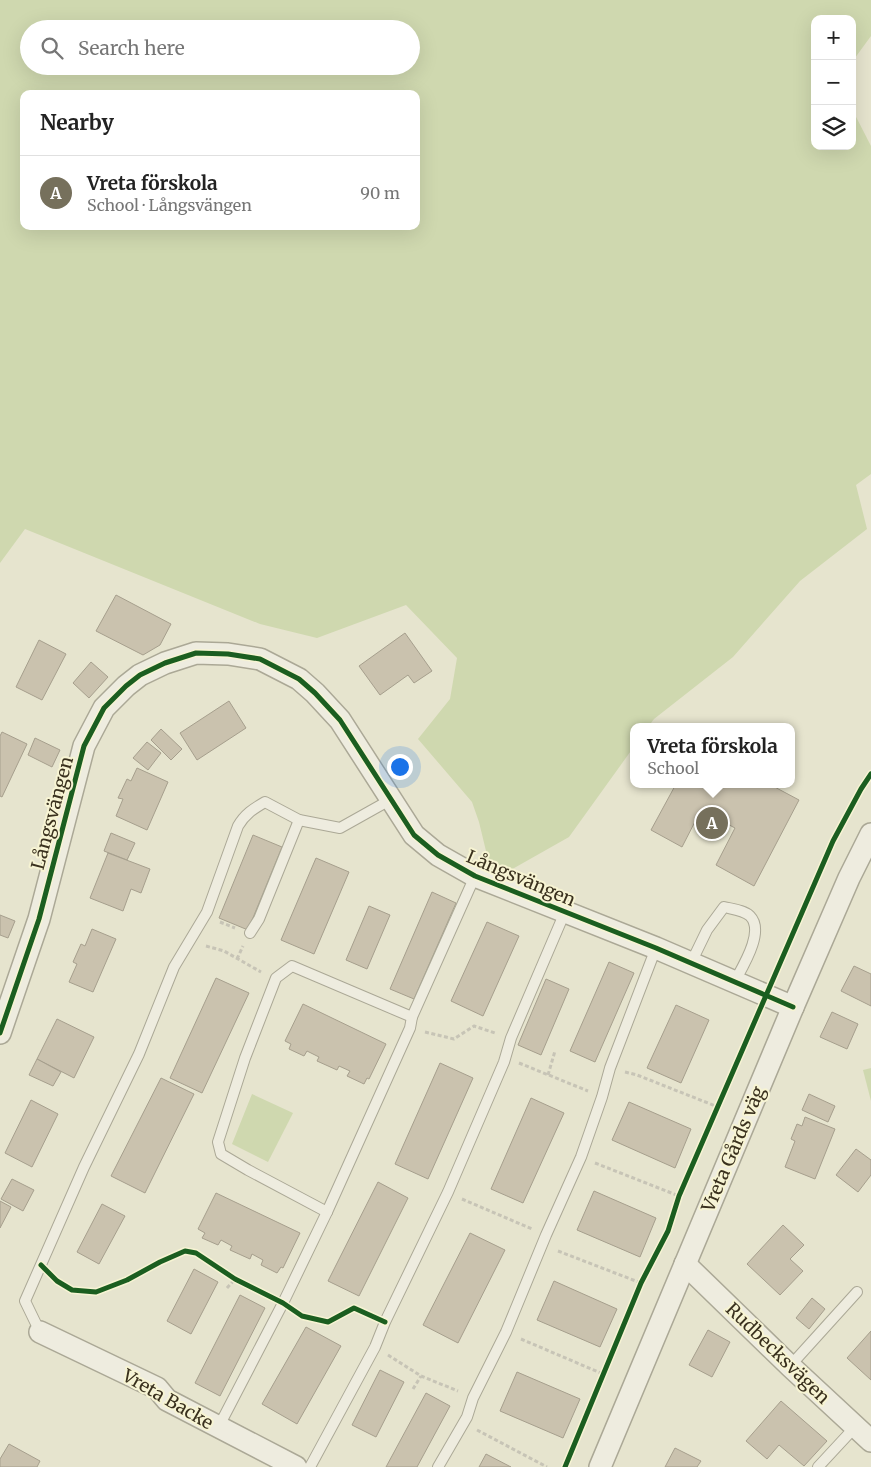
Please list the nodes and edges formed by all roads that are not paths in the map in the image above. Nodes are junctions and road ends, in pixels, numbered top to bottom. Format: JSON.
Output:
{"nodes":[{"id":1,"x":390,"y":800,"type":"junction"},
{"id":2,"x":299,"y":820,"type":"junction"},
{"id":3,"x":871,"y":834,"type":"edge"},
{"id":4,"x":475,"y":876,"type":"junction"},
{"id":5,"x":565,"y":912,"type":"junction"},
{"id":6,"x":250,"y":933,"type":"dead end"},
{"id":7,"x":656,"y":948,"type":"junction"},
{"id":8,"x":691,"y":963,"type":"junction"},
{"id":9,"x":735,"y":981,"type":"junction"},
{"id":10,"x":793,"y":1006,"type":"junction"},
{"id":11,"x":412,"y":1017,"type":"junction"},
{"id":12,"x":0,"y":1033,"type":"edge"},
{"id":13,"x":327,"y":1212,"type":"junction"},
{"id":14,"x":685,"y":1264,"type":"junction"},
{"id":15,"x":857,"y":1292,"type":"dead end"},
{"id":16,"x":40,"y":1332,"type":"joint"},
{"id":17,"x":790,"y":1366,"type":"junction"},
{"id":18,"x":856,"y":1426,"type":"junction"},
{"id":19,"x":218,"y":1428,"type":"junction"},
{"id":20,"x":871,"y":1441,"type":"edge"},
{"id":21,"x":296,"y":1467,"type":"edge"},
{"id":22,"x":310,"y":1467,"type":"edge"},
{"id":23,"x":438,"y":1467,"type":"edge"},
{"id":24,"x":600,"y":1467,"type":"edge"},
{"id":25,"x":818,"y":1467,"type":"edge"}],
"edges":[{"from":1,"to":2,"type":"lane"},
{"from":1,"to":4,"type":"street","name":"Långsvängen"},
{"from":1,"to":12,"type":"street","name":"Långsvängen"},
{"from":2,"to":6,"type":"lane"},
{"from":2,"to":16,"type":"lane"},
{"from":3,"to":10,"type":"street","name":"Vreta Gårds väg"},
{"from":4,"to":5,"type":"street","name":"Långsvängen"},
{"from":4,"to":11,"type":"lane"},
{"from":5,"to":7,"type":"street","name":"Långsvängen"},
{"from":5,"to":22,"type":"lane"},
{"from":7,"to":8,"type":"street","name":"Långsvängen"},
{"from":7,"to":23,"type":"lane"},
{"from":8,"to":9,"type":"street","name":"Långsvängen"},
{"from":8,"to":9,"type":"lane"},
{"from":9,"to":10,"type":"street","name":"Långsvängen"},
{"from":10,"to":14,"type":"street","name":"Vreta Gårds väg"},
{"from":11,"to":13,"type":"lane"},
{"from":11,"to":13,"type":"lane"},
{"from":13,"to":19,"type":"lane"},
{"from":14,"to":17,"type":"street","name":"Rudbecksvägen"},
{"from":14,"to":24,"type":"street","name":"Vreta Gårds väg"},
{"from":15,"to":17,"type":"lane"},
{"from":16,"to":19,"type":"street","name":"Vreta Backe"},
{"from":17,"to":18,"type":"street","name":"Rudbecksvägen"},
{"from":18,"to":20,"type":"street","name":"Rudbecksvägen"},
{"from":18,"to":25,"type":"lane"},
{"from":19,"to":21,"type":"street","name":"Vreta Backe"}]}
